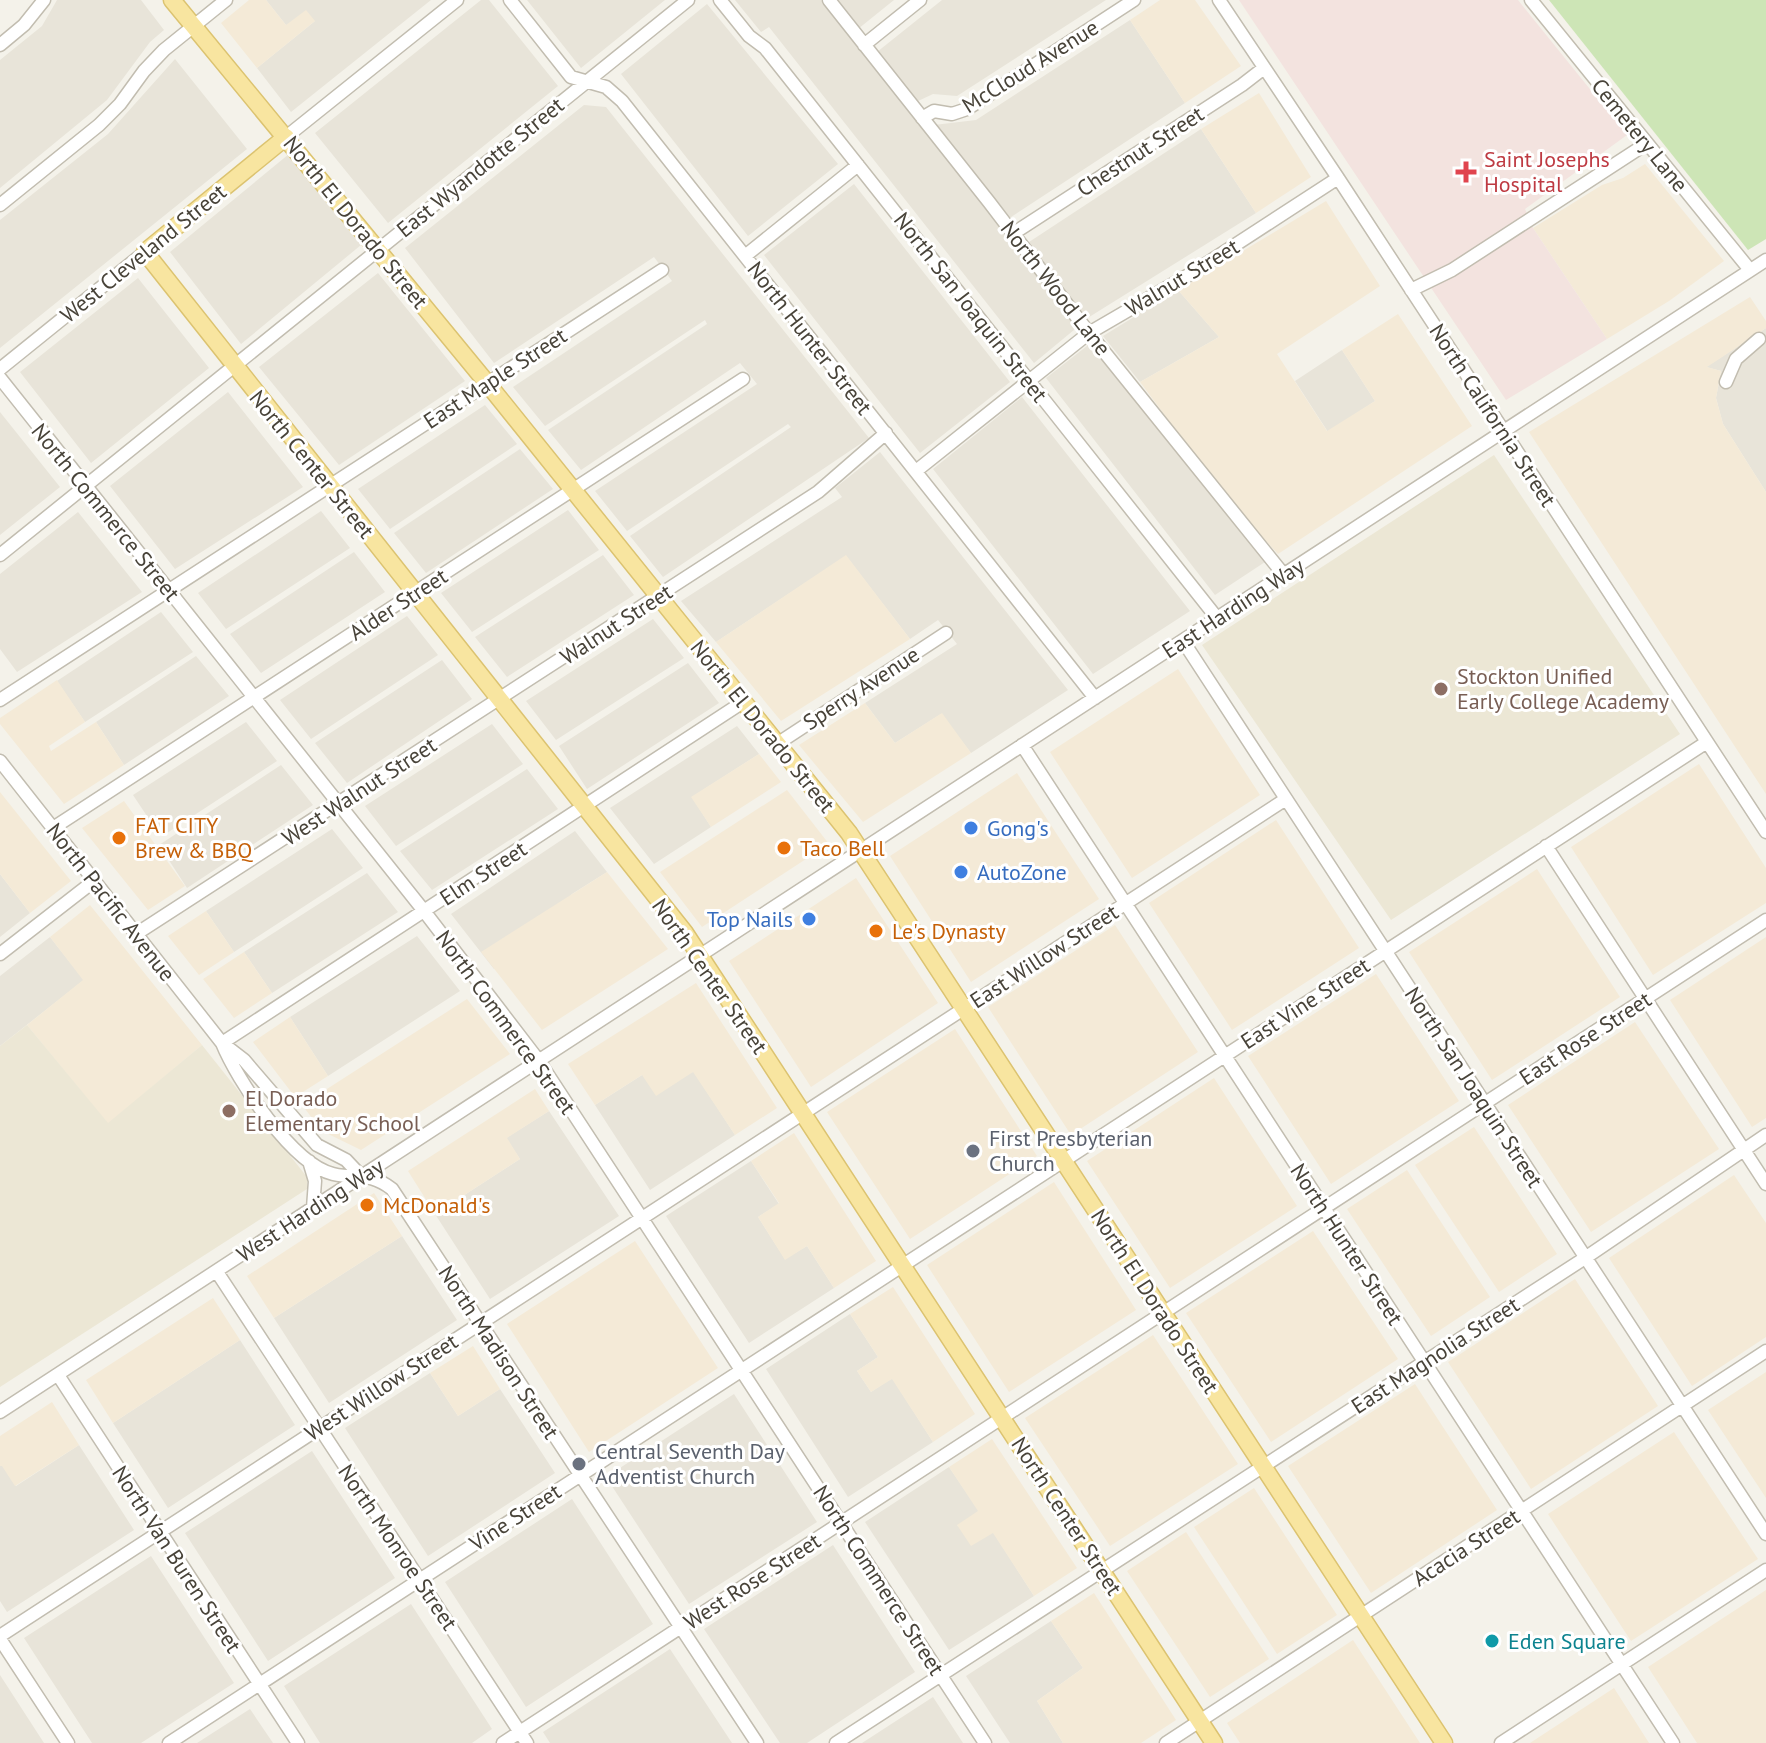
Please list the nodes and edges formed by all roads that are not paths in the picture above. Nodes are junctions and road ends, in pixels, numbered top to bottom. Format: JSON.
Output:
{"nodes":[{"id":1,"x":44,"y":0,"type":"edge"},
{"id":2,"x":172,"y":0,"type":"edge"},
{"id":3,"x":226,"y":0,"type":"edge"},
{"id":4,"x":457,"y":0,"type":"edge"},
{"id":5,"x":510,"y":0,"type":"edge"},
{"id":6,"x":688,"y":0,"type":"edge"},
{"id":7,"x":720,"y":0,"type":"edge"},
{"id":8,"x":829,"y":0,"type":"edge"},
{"id":9,"x":920,"y":0,"type":"edge"},
{"id":10,"x":1134,"y":0,"type":"edge"},
{"id":11,"x":1219,"y":0,"type":"edge"},
{"id":12,"x":1531,"y":0,"type":"edge"},
{"id":13,"x":194,"y":26,"type":"junction"},
{"id":14,"x":0,"y":45,"type":"edge"},
{"id":15,"x":864,"y":45,"type":"junction"},
{"id":16,"x":1264,"y":68,"type":"junction"},
{"id":17,"x":588,"y":82,"type":"junction"},
{"id":18,"x":922,"y":118,"type":"junction"},
{"id":19,"x":286,"y":137,"type":"junction"},
{"id":20,"x":1646,"y":144,"type":"junction"},
{"id":21,"x":858,"y":165,"type":"junction"},
{"id":22,"x":1338,"y":178,"type":"junction"},
{"id":23,"x":0,"y":205,"type":"edge"},
{"id":24,"x":1014,"y":233,"type":"junction"},
{"id":25,"x":378,"y":249,"type":"junction"},
{"id":26,"x":145,"y":252,"type":"junction"},
{"id":27,"x":745,"y":256,"type":"junction"},
{"id":28,"x":1766,"y":260,"type":"edge"},
{"id":29,"x":662,"y":270,"type":"dead end"},
{"id":30,"x":1750,"y":270,"type":"junction"},
{"id":31,"x":1411,"y":290,"type":"junction"},
{"id":32,"x":1089,"y":333,"type":"junction"},
{"id":33,"x":1759,"y":339,"type":"dead end"},
{"id":34,"x":234,"y":366,"type":"junction"},
{"id":35,"x":0,"y":369,"type":"edge"},
{"id":36,"x":0,"y":378,"type":"edge"},
{"id":37,"x":743,"y":379,"type":"dead end"},
{"id":38,"x":1029,"y":380,"type":"junction"},
{"id":39,"x":1726,"y":382,"type":"dead end"},
{"id":40,"x":487,"y":383,"type":"junction"},
{"id":41,"x":1503,"y":431,"type":"junction"},
{"id":42,"x":886,"y":433,"type":"junction"},
{"id":43,"x":916,"y":471,"type":"junction"},
{"id":44,"x":328,"y":485,"type":"junction"},
{"id":45,"x":86,"y":486,"type":"junction"},
{"id":46,"x":571,"y":490,"type":"junction"},
{"id":47,"x":0,"y":555,"type":"edge"},
{"id":48,"x":1284,"y":575,"type":"junction"},
{"id":49,"x":169,"y":591,"type":"junction"},
{"id":50,"x":414,"y":594,"type":"junction"},
{"id":51,"x":658,"y":596,"type":"junction"},
{"id":52,"x":1217,"y":618,"type":"junction"},
{"id":53,"x":946,"y":633,"type":"dead end"},
{"id":54,"x":1183,"y":641,"type":"junction"},
{"id":55,"x":254,"y":698,"type":"junction"},
{"id":56,"x":1095,"y":698,"type":"junction"},
{"id":57,"x":0,"y":700,"type":"edge"},
{"id":58,"x":500,"y":700,"type":"junction"},
{"id":59,"x":743,"y":702,"type":"junction"},
{"id":60,"x":1707,"y":742,"type":"junction"},
{"id":61,"x":777,"y":744,"type":"junction"},
{"id":62,"x":1022,"y":745,"type":"junction"},
{"id":63,"x":0,"y":761,"type":"edge"},
{"id":64,"x":1286,"y":799,"type":"junction"},
{"id":65,"x":339,"y":804,"type":"junction"},
{"id":66,"x":584,"y":807,"type":"junction"},
{"id":67,"x":53,"y":828,"type":"junction"},
{"id":68,"x":1766,"y":832,"type":"edge"},
{"id":69,"x":1546,"y":846,"type":"junction"},
{"id":70,"x":861,"y":851,"type":"junction"},
{"id":71,"x":94,"y":881,"type":"junction"},
{"id":72,"x":1125,"y":904,"type":"junction"},
{"id":73,"x":424,"y":911,"type":"junction"},
{"id":74,"x":1766,"y":920,"type":"edge"},
{"id":75,"x":136,"y":934,"type":"junction"},
{"id":76,"x":1385,"y":951,"type":"junction"},
{"id":77,"x":0,"y":954,"type":"edge"},
{"id":78,"x":700,"y":955,"type":"junction"},
{"id":79,"x":1645,"y":998,"type":"junction"},
{"id":80,"x":962,"y":1009,"type":"junction"},
{"id":81,"x":222,"y":1043,"type":"junction"},
{"id":82,"x":1224,"y":1056,"type":"junction"},
{"id":83,"x":539,"y":1061,"type":"junction"},
{"id":84,"x":1484,"y":1103,"type":"junction"},
{"id":85,"x":803,"y":1113,"type":"junction"},
{"id":86,"x":1766,"y":1135,"type":"edge"},
{"id":87,"x":1743,"y":1150,"type":"junction"},
{"id":88,"x":309,"y":1161,"type":"junction"},
{"id":89,"x":1063,"y":1161,"type":"junction"},
{"id":90,"x":361,"y":1176,"type":"junction"},
{"id":91,"x":1766,"y":1184,"type":"edge"},
{"id":92,"x":313,"y":1208,"type":"junction"},
{"id":93,"x":1324,"y":1208,"type":"junction"},
{"id":94,"x":641,"y":1219,"type":"junction"},
{"id":95,"x":1585,"y":1258,"type":"junction"},
{"id":96,"x":902,"y":1266,"type":"junction"},
{"id":97,"x":217,"y":1272,"type":"junction"},
{"id":98,"x":1162,"y":1313,"type":"junction"},
{"id":99,"x":480,"y":1323,"type":"junction"},
{"id":100,"x":1766,"y":1351,"type":"edge"},
{"id":101,"x":1424,"y":1362,"type":"junction"},
{"id":102,"x":742,"y":1370,"type":"junction"},
{"id":103,"x":58,"y":1375,"type":"junction"},
{"id":104,"x":1682,"y":1406,"type":"junction"},
{"id":105,"x":0,"y":1412,"type":"edge"},
{"id":106,"x":1002,"y":1418,"type":"junction"},
{"id":107,"x":318,"y":1428,"type":"junction"},
{"id":108,"x":1263,"y":1466,"type":"junction"},
{"id":109,"x":579,"y":1475,"type":"junction"},
{"id":110,"x":1522,"y":1511,"type":"junction"},
{"id":111,"x":841,"y":1523,"type":"junction"},
{"id":112,"x":160,"y":1532,"type":"junction"},
{"id":113,"x":1766,"y":1534,"type":"edge"},
{"id":114,"x":1102,"y":1570,"type":"junction"},
{"id":115,"x":1766,"y":1570,"type":"edge"},
{"id":116,"x":420,"y":1579,"type":"junction"},
{"id":117,"x":1361,"y":1616,"type":"junction"},
{"id":118,"x":681,"y":1627,"type":"junction"},
{"id":119,"x":0,"y":1638,"type":"edge"},
{"id":120,"x":1622,"y":1664,"type":"junction"},
{"id":121,"x":941,"y":1675,"type":"junction"},
{"id":122,"x":259,"y":1684,"type":"junction"},
{"id":123,"x":1200,"y":1721,"type":"junction"},
{"id":124,"x":523,"y":1738,"type":"edge"},
{"id":125,"x":68,"y":1743,"type":"edge"},
{"id":126,"x":169,"y":1743,"type":"edge"},
{"id":127,"x":298,"y":1743,"type":"edge"},
{"id":128,"x":503,"y":1743,"type":"edge"},
{"id":129,"x":757,"y":1743,"type":"edge"},
{"id":130,"x":836,"y":1743,"type":"edge"},
{"id":131,"x":985,"y":1743,"type":"edge"},
{"id":132,"x":1166,"y":1743,"type":"edge"},
{"id":133,"x":1214,"y":1743,"type":"edge"},
{"id":134,"x":1444,"y":1743,"type":"edge"},
{"id":135,"x":1501,"y":1743,"type":"edge"},
{"id":136,"x":1673,"y":1743,"type":"edge"}],
"edges":[{"from":1,"to":14,"type":"street"},
{"from":2,"to":13,"type":"main road","name":"North El Dorado Street"},
{"from":3,"to":13,"type":"street"},
{"from":4,"to":19,"type":"street"},
{"from":5,"to":17,"type":"street","name":"North Hunter Street"},
{"from":6,"to":17,"type":"street","name":"East Wyandotte Street"},
{"from":7,"to":21,"type":"street","name":"North San Joaquin Street"},
{"from":8,"to":15,"type":"street","name":"North Wood Lane"},
{"from":9,"to":15,"type":"street"},
{"from":10,"to":18,"type":"street","name":"McCloud Avenue"},
{"from":11,"to":16,"type":"street","name":"North California Street"},
{"from":12,"to":20,"type":"street","name":"Cemetery Lane"},
{"from":13,"to":19,"type":"main road","name":"North El Dorado Street"},
{"from":13,"to":23,"type":"street"},
{"from":15,"to":18,"type":"street","name":"North Wood Lane"},
{"from":16,"to":22,"type":"street","name":"North California Street"},
{"from":16,"to":24,"type":"street","name":"Chestnut Street"},
{"from":17,"to":25,"type":"street","name":"East Wyandotte Street"},
{"from":17,"to":27,"type":"street","name":"North Hunter Street"},
{"from":18,"to":24,"type":"street","name":"North Wood Lane"},
{"from":19,"to":25,"type":"main road","name":"North El Dorado Street"},
{"from":19,"to":26,"type":"main road","name":"West Cleveland Street"},
{"from":20,"to":30,"type":"street","name":"Cemetery Lane"},
{"from":20,"to":31,"type":"street"},
{"from":21,"to":27,"type":"street"},
{"from":21,"to":38,"type":"street","name":"North San Joaquin Street"},
{"from":22,"to":31,"type":"street","name":"North California Street"},
{"from":22,"to":32,"type":"street","name":"Walnut Street"},
{"from":24,"to":32,"type":"street","name":"North Wood Lane"},
{"from":25,"to":34,"type":"street","name":"East Wyandotte Street"},
{"from":25,"to":40,"type":"main road","name":"North El Dorado Street"},
{"from":26,"to":34,"type":"main road","name":"North Center Street"},
{"from":26,"to":35,"type":"street","name":"West Cleveland Street"},
{"from":27,"to":42,"type":"street","name":"North Hunter Street"},
{"from":28,"to":30,"type":"street","name":"East Harding Way"},
{"from":29,"to":40,"type":"street","name":"East Maple Street"},
{"from":30,"to":41,"type":"street","name":"East Harding Way"},
{"from":31,"to":41,"type":"street","name":"North California Street"},
{"from":32,"to":38,"type":"street","name":"Walnut Street"},
{"from":32,"to":48,"type":"street","name":"North Wood Lane"},
{"from":33,"to":39,"type":"street"},
{"from":34,"to":44,"type":"main road","name":"North Center Street"},
{"from":34,"to":45,"type":"street","name":"East Wyandotte Street"},
{"from":36,"to":45,"type":"street","name":"North Commerce Street"},
{"from":37,"to":46,"type":"street","name":"Alder Street"},
{"from":38,"to":43,"type":"street","name":"Walnut Street"},
{"from":38,"to":52,"type":"street","name":"North San Joaquin Street"},
{"from":40,"to":44,"type":"street","name":"East Maple Street"},
{"from":40,"to":46,"type":"main road","name":"North El Dorado Street"},
{"from":41,"to":48,"type":"street","name":"East Harding Way"},
{"from":41,"to":60,"type":"street","name":"North California Street"},
{"from":42,"to":43,"type":"street","name":"North Hunter Street"},
{"from":42,"to":51,"type":"street","name":"Walnut Street"},
{"from":43,"to":56,"type":"street","name":"North Hunter Street"},
{"from":44,"to":49,"type":"street","name":"East Maple Street"},
{"from":44,"to":50,"type":"main road","name":"North Center Street"},
{"from":45,"to":47,"type":"street","name":"East Wyandotte Street"},
{"from":45,"to":49,"type":"street","name":"North Commerce Street"},
{"from":46,"to":50,"type":"street","name":"Alder Street"},
{"from":46,"to":51,"type":"main road","name":"North El Dorado Street"},
{"from":48,"to":52,"type":"street","name":"East Harding Way"},
{"from":49,"to":55,"type":"street","name":"North Commerce Street"},
{"from":49,"to":57,"type":"street","name":"East Maple Street"},
{"from":50,"to":55,"type":"street","name":"Alder Street"},
{"from":50,"to":58,"type":"main road","name":"North Center Street"},
{"from":51,"to":58,"type":"street","name":"Walnut Street"},
{"from":51,"to":59,"type":"main road","name":"North El Dorado Street"},
{"from":52,"to":54,"type":"street","name":"East Harding Way"},
{"from":53,"to":61,"type":"street","name":"Sperry Avenue"},
{"from":54,"to":56,"type":"street","name":"East Harding Way"},
{"from":54,"to":64,"type":"street","name":"North San Joaquin Street"},
{"from":55,"to":65,"type":"street","name":"North Commerce Street"},
{"from":55,"to":67,"type":"street","name":"Alder Street"},
{"from":56,"to":62,"type":"street","name":"East Harding Way"},
{"from":58,"to":65,"type":"street","name":"West Walnut Street"},
{"from":58,"to":66,"type":"main road","name":"North Center Street"},
{"from":59,"to":61,"type":"main road","name":"North El Dorado Street"},
{"from":59,"to":66,"type":"street","name":"Elm Street"},
{"from":60,"to":68,"type":"street","name":"North California Street"},
{"from":60,"to":69,"type":"street","name":"East Vine Street"},
{"from":61,"to":70,"type":"main road","name":"North El Dorado Street"},
{"from":62,"to":70,"type":"street","name":"East Harding Way"},
{"from":62,"to":72,"type":"street","name":"North Hunter Street"},
{"from":63,"to":67,"type":"street","name":"North Pacific Avenue"},
{"from":64,"to":72,"type":"street","name":"East Willow Street"},
{"from":64,"to":76,"type":"street","name":"North San Joaquin Street"},
{"from":65,"to":73,"type":"street","name":"North Commerce Street"},
{"from":65,"to":75,"type":"street","name":"West Walnut Street"},
{"from":66,"to":73,"type":"street","name":"Elm Street"},
{"from":66,"to":78,"type":"main road","name":"North Center Street"},
{"from":67,"to":71,"type":"street","name":"North Pacific Avenue"},
{"from":69,"to":76,"type":"street","name":"East Vine Street"},
{"from":69,"to":79,"type":"street"},
{"from":70,"to":78,"type":"street","name":"East Harding Way"},
{"from":70,"to":80,"type":"main road","name":"North El Dorado Street"},
{"from":71,"to":75,"type":"street","name":"North Pacific Avenue"},
{"from":71,"to":77,"type":"street"},
{"from":72,"to":80,"type":"street","name":"East Willow Street"},
{"from":72,"to":82,"type":"street","name":"North Hunter Street"},
{"from":73,"to":81,"type":"street","name":"Elm Street"},
{"from":73,"to":83,"type":"street","name":"North Commerce Street"},
{"from":74,"to":79,"type":"street","name":"East Rose Street"},
{"from":75,"to":81,"type":"street","name":"North Pacific Avenue"},
{"from":76,"to":82,"type":"street","name":"East Vine Street"},
{"from":76,"to":84,"type":"street","name":"North San Joaquin Street"},
{"from":78,"to":83,"type":"street","name":"West Harding Way"},
{"from":78,"to":85,"type":"main road","name":"North Center Street"},
{"from":79,"to":84,"type":"street","name":"East Rose Street"},
{"from":79,"to":87,"type":"street"},
{"from":80,"to":85,"type":"street","name":"East Willow Street"},
{"from":80,"to":89,"type":"main road","name":"North El Dorado Street"},
{"from":81,"to":88,"type":"street","name":"North Pacific Avenue"},
{"from":81,"to":90,"type":"street","name":"North Pacific Avenue"},
{"from":82,"to":89,"type":"street","name":"East Vine Street"},
{"from":82,"to":93,"type":"street","name":"North Hunter Street"},
{"from":83,"to":90,"type":"street","name":"West Harding Way"},
{"from":83,"to":94,"type":"street","name":"North Commerce Street"},
{"from":84,"to":93,"type":"street","name":"East Rose Street"},
{"from":84,"to":95,"type":"street","name":"North San Joaquin Street"},
{"from":85,"to":94,"type":"street","name":"West Willow Street"},
{"from":85,"to":96,"type":"main road","name":"North Center Street"},
{"from":86,"to":87,"type":"street","name":"East Magnolia Street"},
{"from":87,"to":91,"type":"street"},
{"from":87,"to":95,"type":"street","name":"East Magnolia Street"},
{"from":88,"to":90,"type":"street","name":"North Pacific Avenue"},
{"from":88,"to":92,"type":"street"},
{"from":89,"to":96,"type":"street","name":"East Vine Street"},
{"from":89,"to":98,"type":"main road","name":"North El Dorado Street"},
{"from":90,"to":92,"type":"street","name":"West Harding Way"},
{"from":90,"to":99,"type":"street","name":"North Madison Street"},
{"from":92,"to":97,"type":"street","name":"West Harding Way"},
{"from":93,"to":98,"type":"street","name":"East Rose Street"},
{"from":93,"to":101,"type":"street","name":"North Hunter Street"},
{"from":94,"to":99,"type":"street","name":"West Willow Street"},
{"from":94,"to":102,"type":"street","name":"North Commerce Street"},
{"from":95,"to":101,"type":"street","name":"East Magnolia Street"},
{"from":95,"to":104,"type":"street","name":"North San Joaquin Street"},
{"from":96,"to":102,"type":"street","name":"Vine Street"},
{"from":96,"to":106,"type":"main road","name":"North Center Street"},
{"from":97,"to":103,"type":"street","name":"West Harding Way"},
{"from":97,"to":107,"type":"street","name":"North Monroe Street"},
{"from":98,"to":106,"type":"street","name":"East Rose Street"},
{"from":98,"to":108,"type":"main road","name":"North El Dorado Street"},
{"from":99,"to":107,"type":"street","name":"West Willow Street"},
{"from":99,"to":109,"type":"street","name":"North Madison Street"},
{"from":100,"to":104,"type":"street","name":"Acacia Street"},
{"from":101,"to":108,"type":"street","name":"East Magnolia Street"},
{"from":101,"to":110,"type":"street","name":"North Hunter Street"},
{"from":102,"to":109,"type":"street","name":"Vine Street"},
{"from":102,"to":111,"type":"street","name":"North Commerce Street"},
{"from":103,"to":105,"type":"street","name":"West Harding Way"},
{"from":103,"to":112,"type":"street","name":"North Van Buren Street"},
{"from":104,"to":110,"type":"street","name":"Acacia Street"},
{"from":104,"to":113,"type":"street","name":"North San Joaquin Street"},
{"from":106,"to":111,"type":"street","name":"West Rose Street"},
{"from":106,"to":114,"type":"main road","name":"North Center Street"},
{"from":107,"to":112,"type":"street","name":"West Willow Street"},
{"from":107,"to":116,"type":"street","name":"North Monroe Street"},
{"from":108,"to":114,"type":"street","name":"East Magnolia Street"},
{"from":108,"to":117,"type":"main road","name":"North El Dorado Street"},
{"from":109,"to":116,"type":"street","name":"Vine Street"},
{"from":109,"to":118,"type":"street","name":"North Madison Street"},
{"from":110,"to":117,"type":"street","name":"Acacia Street"},
{"from":110,"to":120,"type":"street","name":"North Hunter Street"},
{"from":111,"to":118,"type":"street","name":"West Rose Street"},
{"from":111,"to":121,"type":"street","name":"North Commerce Street"},
{"from":112,"to":119,"type":"street","name":"West Willow Street"},
{"from":112,"to":122,"type":"street","name":"North Van Buren Street"},
{"from":114,"to":121,"type":"street","name":"East Magnolia Street"},
{"from":114,"to":123,"type":"main road","name":"North Center Street"},
{"from":115,"to":120,"type":"street"},
{"from":116,"to":122,"type":"street","name":"Vine Street"},
{"from":116,"to":124,"type":"street","name":"North Monroe Street"},
{"from":117,"to":123,"type":"street","name":"Acacia Street"},
{"from":117,"to":134,"type":"main road","name":"North El Dorado Street"},
{"from":118,"to":124,"type":"street","name":"West Rose Street"},
{"from":118,"to":129,"type":"street","name":"North Madison Street"},
{"from":119,"to":125,"type":"street"},
{"from":120,"to":135,"type":"street"},
{"from":120,"to":136,"type":"street","name":"North Hunter Street"},
{"from":121,"to":130,"type":"street","name":"East Magnolia Street"},
{"from":121,"to":131,"type":"street","name":"North Commerce Street"},
{"from":122,"to":126,"type":"street","name":"Vine Street"},
{"from":122,"to":127,"type":"street","name":"North Van Buren Street"},
{"from":123,"to":132,"type":"street","name":"Acacia Street"},
{"from":123,"to":133,"type":"main road","name":"North Center Street"},
{"from":124,"to":128,"type":"street","name":"West Rose Street"}]}
